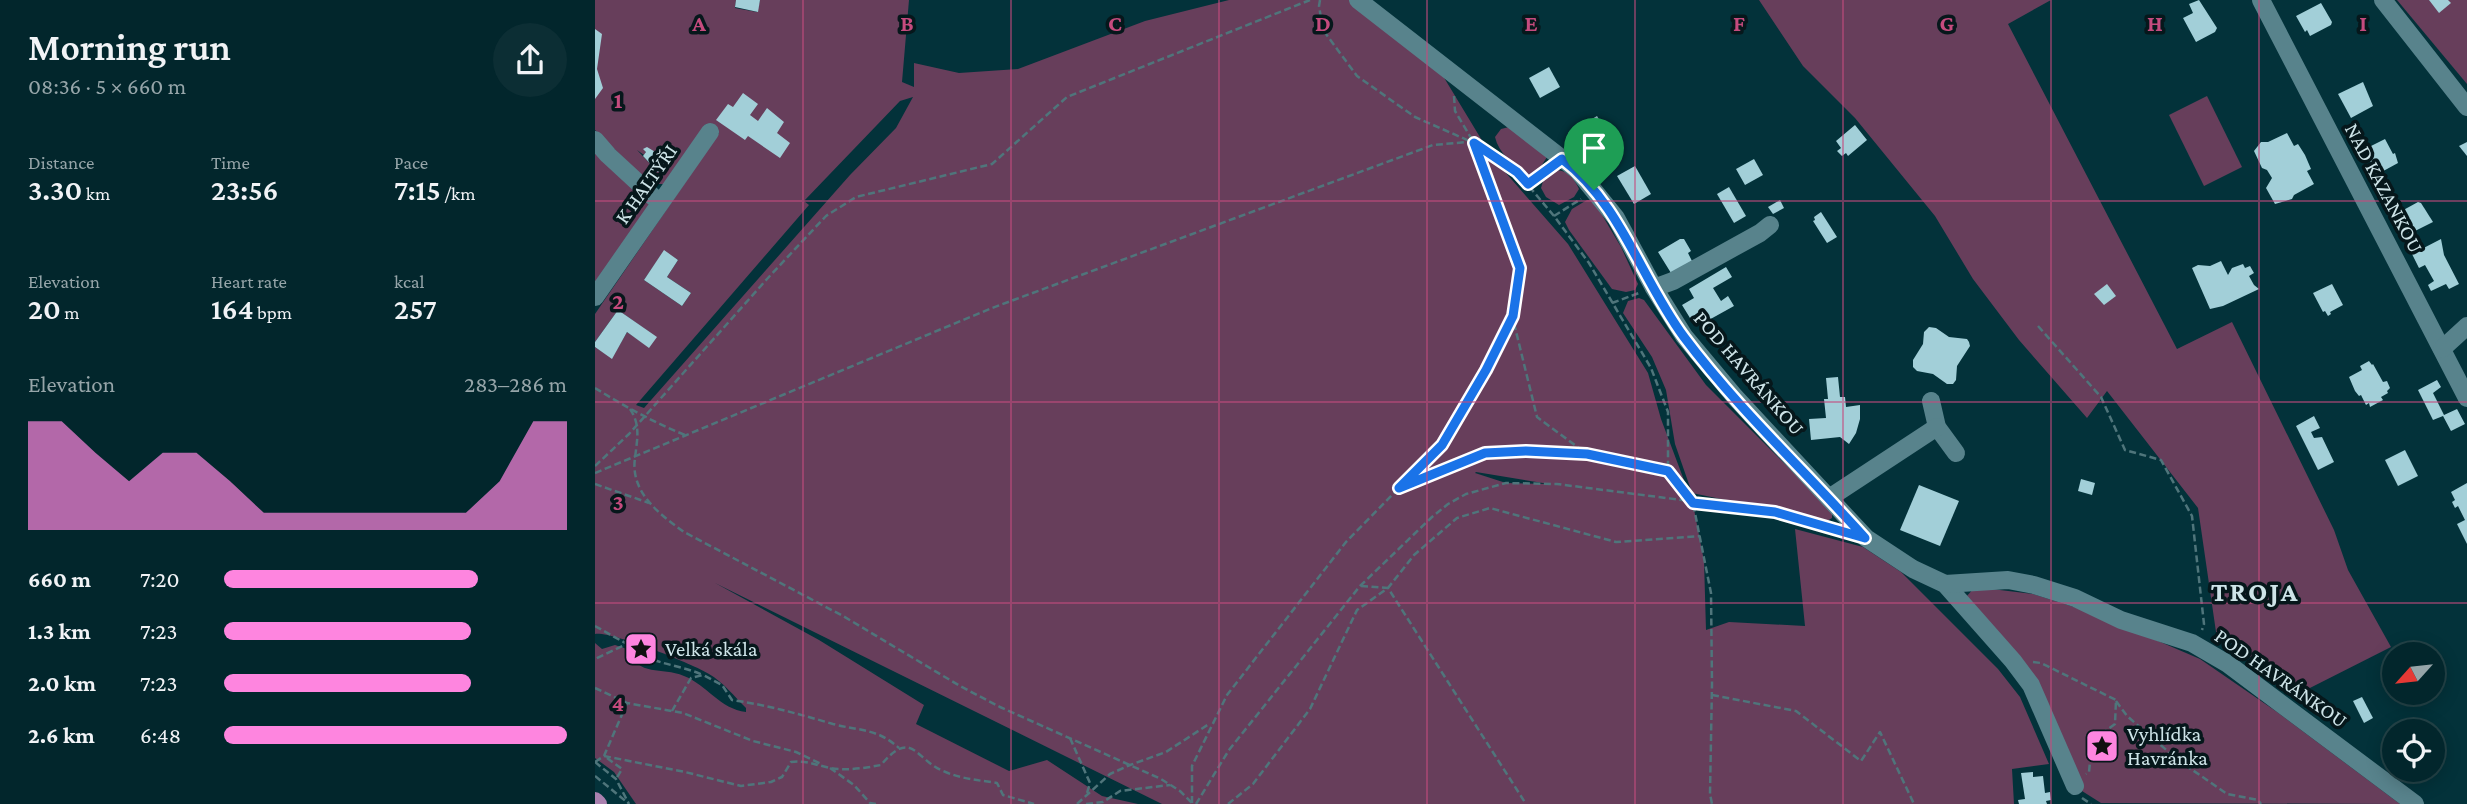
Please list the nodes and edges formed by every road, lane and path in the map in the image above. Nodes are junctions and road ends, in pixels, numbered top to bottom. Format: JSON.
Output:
{"nodes":[{"id":1,"x":1310,"y":0,"type":"edge"},
{"id":2,"x":1320,"y":0,"type":"edge"},
{"id":3,"x":1357,"y":0,"type":"edge"},
{"id":4,"x":2261,"y":0,"type":"edge"},
{"id":5,"x":2383,"y":0,"type":"edge"},
{"id":6,"x":1455,"y":75,"type":"junction"},
{"id":7,"x":2467,"y":107,"type":"edge"},
{"id":8,"x":710,"y":132,"type":"dead end"},
{"id":9,"x":595,"y":140,"type":"edge"},
{"id":10,"x":1474,"y":143,"type":"junction"},
{"id":11,"x":1562,"y":159,"type":"junction"},
{"id":12,"x":1528,"y":184,"type":"junction"},
{"id":13,"x":1594,"y":190,"type":"junction"},
{"id":14,"x":660,"y":203,"type":"junction"},
{"id":15,"x":1554,"y":216,"type":"junction"},
{"id":16,"x":1770,"y":225,"type":"dead end"},
{"id":17,"x":1654,"y":288,"type":"junction"},
{"id":18,"x":595,"y":297,"type":"edge"},
{"id":19,"x":1612,"y":303,"type":"junction"},
{"id":20,"x":1513,"y":316,"type":"junction"},
{"id":21,"x":2038,"y":326,"type":"dead end"},
{"id":22,"x":2467,"y":326,"type":"edge"},
{"id":23,"x":2442,"y":349,"type":"junction"},
{"id":24,"x":595,"y":388,"type":"edge"},
{"id":25,"x":2467,"y":398,"type":"edge"},
{"id":26,"x":1931,"y":401,"type":"dead end"},
{"id":27,"x":630,"y":410,"type":"junction"},
{"id":28,"x":646,"y":415,"type":"junction"},
{"id":29,"x":637,"y":426,"type":"junction"},
{"id":30,"x":1937,"y":427,"type":"junction"},
{"id":31,"x":685,"y":435,"type":"junction"},
{"id":32,"x":1956,"y":453,"type":"dead end"},
{"id":33,"x":1587,"y":454,"type":"junction"},
{"id":34,"x":635,"y":456,"type":"junction"},
{"id":35,"x":595,"y":466,"type":"edge"},
{"id":36,"x":1668,"y":471,"type":"junction"},
{"id":37,"x":595,"y":472,"type":"edge"},
{"id":38,"x":595,"y":484,"type":"edge"},
{"id":39,"x":1399,"y":488,"type":"junction"},
{"id":40,"x":1829,"y":498,"type":"junction"},
{"id":41,"x":649,"y":503,"type":"junction"},
{"id":42,"x":1693,"y":503,"type":"junction"},
{"id":43,"x":1700,"y":536,"type":"junction"},
{"id":44,"x":1865,"y":538,"type":"junction"},
{"id":45,"x":1945,"y":584,"type":"junction"},
{"id":46,"x":1360,"y":586,"type":"junction"},
{"id":47,"x":1388,"y":589,"type":"junction"},
{"id":48,"x":595,"y":626,"type":"edge"},
{"id":49,"x":627,"y":644,"type":"junction"},
{"id":50,"x":2198,"y":646,"type":"junction"},
{"id":51,"x":595,"y":660,"type":"edge"},
{"id":52,"x":2013,"y":661,"type":"junction"},
{"id":53,"x":703,"y":675,"type":"junction"},
{"id":54,"x":595,"y":688,"type":"edge"},
{"id":55,"x":1712,"y":695,"type":"junction"},
{"id":56,"x":2116,"y":701,"type":"junction"},
{"id":57,"x":627,"y":703,"type":"junction"},
{"id":58,"x":672,"y":711,"type":"junction"},
{"id":59,"x":1212,"y":722,"type":"junction"},
{"id":60,"x":1070,"y":738,"type":"junction"},
{"id":61,"x":899,"y":748,"type":"junction"},
{"id":62,"x":604,"y":756,"type":"junction"},
{"id":63,"x":595,"y":762,"type":"edge"},
{"id":64,"x":1130,"y":765,"type":"junction"},
{"id":65,"x":829,"y":767,"type":"junction"},
{"id":66,"x":595,"y":776,"type":"edge"},
{"id":67,"x":616,"y":779,"type":"junction"},
{"id":68,"x":1170,"y":785,"type":"junction"},
{"id":69,"x":2075,"y":786,"type":"joint"},
{"id":70,"x":1087,"y":793,"type":"junction"},
{"id":71,"x":629,"y":804,"type":"edge"},
{"id":72,"x":876,"y":804,"type":"edge"},
{"id":73,"x":1034,"y":804,"type":"edge"},
{"id":74,"x":1077,"y":804,"type":"edge"},
{"id":75,"x":1086,"y":804,"type":"edge"},
{"id":76,"x":1194,"y":804,"type":"edge"},
{"id":77,"x":1228,"y":804,"type":"edge"},
{"id":78,"x":1526,"y":804,"type":"edge"},
{"id":79,"x":1712,"y":804,"type":"edge"},
{"id":80,"x":1915,"y":804,"type":"edge"},
{"id":81,"x":2261,"y":804,"type":"edge"},
{"id":82,"x":2415,"y":804,"type":"edge"}],
"edges":[{"from":1,"to":28,"type":"path"},
{"from":2,"to":10,"type":"path"},
{"from":3,"to":6,"type":"street","name":"POD HAVRÁNKOU"},
{"from":4,"to":23,"type":"street","name":"NAD KAZANKOU"},
{"from":5,"to":7,"type":"street"},
{"from":6,"to":10,"type":"path"},
{"from":6,"to":11,"type":"street","name":"POD HAVRÁNKOU"},
{"from":8,"to":14,"type":"street","name":"K HALTÝŘI"},
{"from":9,"to":14,"type":"street"},
{"from":10,"to":12,"type":"path"},
{"from":10,"to":20,"type":"path"},
{"from":10,"to":31,"type":"path"},
{"from":11,"to":12,"type":"path"},
{"from":11,"to":13,"type":"street","name":"POD HAVRÁNKOU"},
{"from":12,"to":15,"type":"path"},
{"from":13,"to":15,"type":"path"},
{"from":13,"to":17,"type":"street","name":"POD HAVRÁNKOU"},
{"from":14,"to":18,"type":"street","name":"K HALTÝŘI"},
{"from":15,"to":19,"type":"path"},
{"from":16,"to":17,"type":"street"},
{"from":17,"to":19,"type":"path"},
{"from":17,"to":40,"type":"street","name":"POD HAVRÁNKOU"},
{"from":19,"to":36,"type":"path"},
{"from":20,"to":33,"type":"path"},
{"from":20,"to":39,"type":"path"},
{"from":21,"to":50,"type":"path"},
{"from":22,"to":23,"type":"street"},
{"from":23,"to":25,"type":"street","name":"NAD KAZANKOU"},
{"from":24,"to":27,"type":"path"},
{"from":26,"to":30,"type":"street"},
{"from":27,"to":28,"type":"path"},
{"from":27,"to":29,"type":"path"},
{"from":28,"to":29,"type":"path"},
{"from":28,"to":31,"type":"path"},
{"from":29,"to":34,"type":"path"},
{"from":29,"to":35,"type":"path"},
{"from":30,"to":32,"type":"street"},
{"from":30,"to":40,"type":"street"},
{"from":31,"to":34,"type":"path"},
{"from":33,"to":36,"type":"path"},
{"from":33,"to":39,"type":"path"},
{"from":34,"to":37,"type":"path"},
{"from":34,"to":41,"type":"path"},
{"from":36,"to":42,"type":"path"},
{"from":38,"to":41,"type":"path"},
{"from":39,"to":59,"type":"path"},
{"from":40,"to":44,"type":"street","name":"POD HAVRÁNKOU"},
{"from":41,"to":60,"type":"path"},
{"from":42,"to":43,"type":"path"},
{"from":42,"to":44,"type":"path"},
{"from":42,"to":46,"type":"path"},
{"from":43,"to":47,"type":"path"},
{"from":43,"to":55,"type":"path"},
{"from":44,"to":45,"type":"street","name":"POD HAVRÁNKOU"},
{"from":45,"to":50,"type":"street","name":"POD HAVRÁNKOU"},
{"from":45,"to":52,"type":"street","name":"POD HAVRÁNKOU"},
{"from":46,"to":47,"type":"path"},
{"from":46,"to":76,"type":"path"},
{"from":47,"to":77,"type":"path"},
{"from":47,"to":78,"type":"path"},
{"from":48,"to":49,"type":"path"},
{"from":49,"to":51,"type":"path"},
{"from":49,"to":53,"type":"path"},
{"from":50,"to":82,"type":"street","name":"POD HAVRÁNKOU"},
{"from":52,"to":56,"type":"path"},
{"from":52,"to":69,"type":"street","name":"POD HAVRÁNKOU"},
{"from":53,"to":58,"type":"path"},
{"from":53,"to":61,"type":"path"},
{"from":54,"to":57,"type":"path"},
{"from":55,"to":79,"type":"path"},
{"from":55,"to":80,"type":"path"},
{"from":56,"to":69,"type":"path"},
{"from":56,"to":81,"type":"path"},
{"from":57,"to":58,"type":"path"},
{"from":57,"to":62,"type":"path"},
{"from":58,"to":65,"type":"path"},
{"from":59,"to":64,"type":"path"},
{"from":59,"to":76,"type":"path"},
{"from":60,"to":64,"type":"path"},
{"from":60,"to":70,"type":"path"},
{"from":61,"to":65,"type":"path"},
{"from":61,"to":73,"type":"path"},
{"from":62,"to":63,"type":"path"},
{"from":62,"to":65,"type":"path"},
{"from":62,"to":67,"type":"path"},
{"from":63,"to":67,"type":"path"},
{"from":64,"to":68,"type":"path"},
{"from":64,"to":70,"type":"path"},
{"from":65,"to":72,"type":"path"},
{"from":66,"to":71,"type":"path"},
{"from":67,"to":71,"type":"path"},
{"from":68,"to":75,"type":"path"},
{"from":68,"to":76,"type":"path"},
{"from":70,"to":74,"type":"path"}]}
